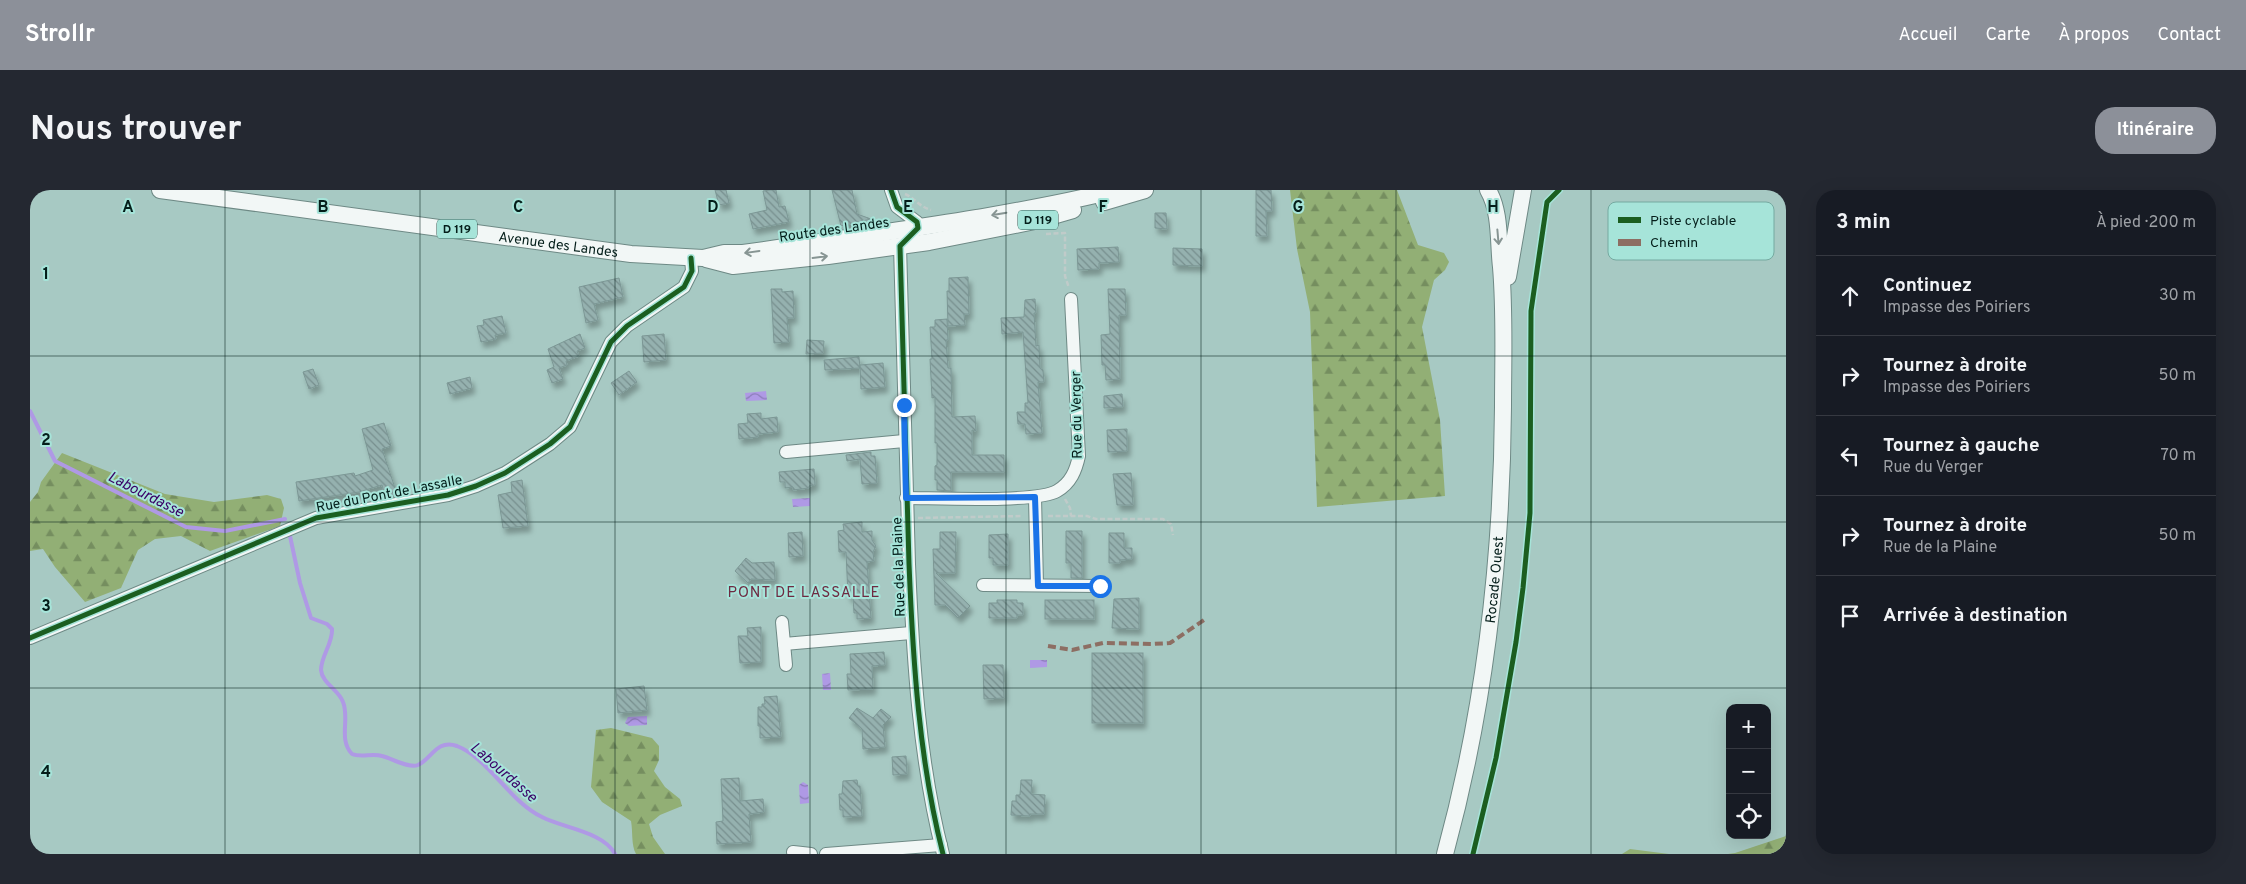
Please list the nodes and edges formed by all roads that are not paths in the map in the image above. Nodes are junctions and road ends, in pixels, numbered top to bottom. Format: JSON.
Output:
{"nodes":[{"id":1,"x":160,"y":190,"type":"edge"},
{"id":2,"x":1115,"y":190,"type":"edge"},
{"id":3,"x":1145,"y":190,"type":"edge"},
{"id":4,"x":1488,"y":190,"type":"edge"},
{"id":5,"x":1523,"y":190,"type":"edge"},
{"id":6,"x":891,"y":191,"type":"edge"},
{"id":7,"x":918,"y":228,"type":"junction"},
{"id":8,"x":900,"y":246,"type":"junction"},
{"id":9,"x":697,"y":258,"type":"junction"},
{"id":10,"x":1071,"y":299,"type":"road end"},
{"id":11,"x":1504,"y":301,"type":"junction"},
{"id":12,"x":904,"y":441,"type":"junction"},
{"id":13,"x":786,"y":452,"type":"dead end"},
{"id":14,"x":1035,"y":497,"type":"junction"},
{"id":15,"x":906,"y":498,"type":"junction"},
{"id":16,"x":983,"y":585,"type":"dead end"},
{"id":17,"x":1038,"y":586,"type":"junction"},
{"id":18,"x":1100,"y":586,"type":"dead end"},
{"id":19,"x":782,"y":622,"type":"dead end"},
{"id":20,"x":911,"y":633,"type":"junction"},
{"id":21,"x":30,"y":638,"type":"edge"},
{"id":22,"x":784,"y":644,"type":"junction"},
{"id":23,"x":786,"y":665,"type":"dead end"},
{"id":24,"x":942,"y":850,"type":"edge"},
{"id":25,"x":793,"y":852,"type":"dead end"},
{"id":26,"x":811,"y":854,"type":"edge"},
{"id":27,"x":826,"y":854,"type":"edge"},
{"id":28,"x":1445,"y":854,"type":"edge"}],
"edges":[{"from":1,"to":9,"type":"main road","name":"Avenue des Landes","number":"D 119"},
{"from":2,"to":7,"type":"main road","name":"Route des Landes","one_way":true},
{"from":3,"to":8,"type":"main road","name":"Route des Landes","number":"D 119"},
{"from":4,"to":11,"type":"main road","name":"Rocade Ouest","one_way":true},
{"from":5,"to":11,"type":"main road","name":"Rocade Ouest"},
{"from":6,"to":7,"type":"street"},
{"from":7,"to":8,"type":"street"},
{"from":7,"to":9,"type":"main road","name":"Route des Landes","one_way":true},
{"from":9,"to":8,"type":"main road","name":"Route des Landes","number":"D 119","one_way":true},
{"from":8,"to":12,"type":"street","name":"Rue de la Plaine"},
{"from":9,"to":21,"type":"street","name":"Rue du Pont de Lassalle"},
{"from":10,"to":14,"type":"street","name":"Rue du Verger"},
{"from":11,"to":28,"type":"main road","name":"Rocade Ouest"},
{"from":12,"to":13,"type":"street"},
{"from":12,"to":15,"type":"street","name":"Rue de la Plaine"},
{"from":14,"to":15,"type":"street"},
{"from":14,"to":17,"type":"street"},
{"from":15,"to":20,"type":"street","name":"Rue de la Plaine"},
{"from":16,"to":17,"type":"street"},
{"from":17,"to":18,"type":"street"},
{"from":19,"to":22,"type":"street"},
{"from":20,"to":22,"type":"street"},
{"from":20,"to":24,"type":"street","name":"Rue de la Plaine"},
{"from":22,"to":23,"type":"street"},
{"from":24,"to":27,"type":"street"},
{"from":25,"to":26,"type":"street"}]}
